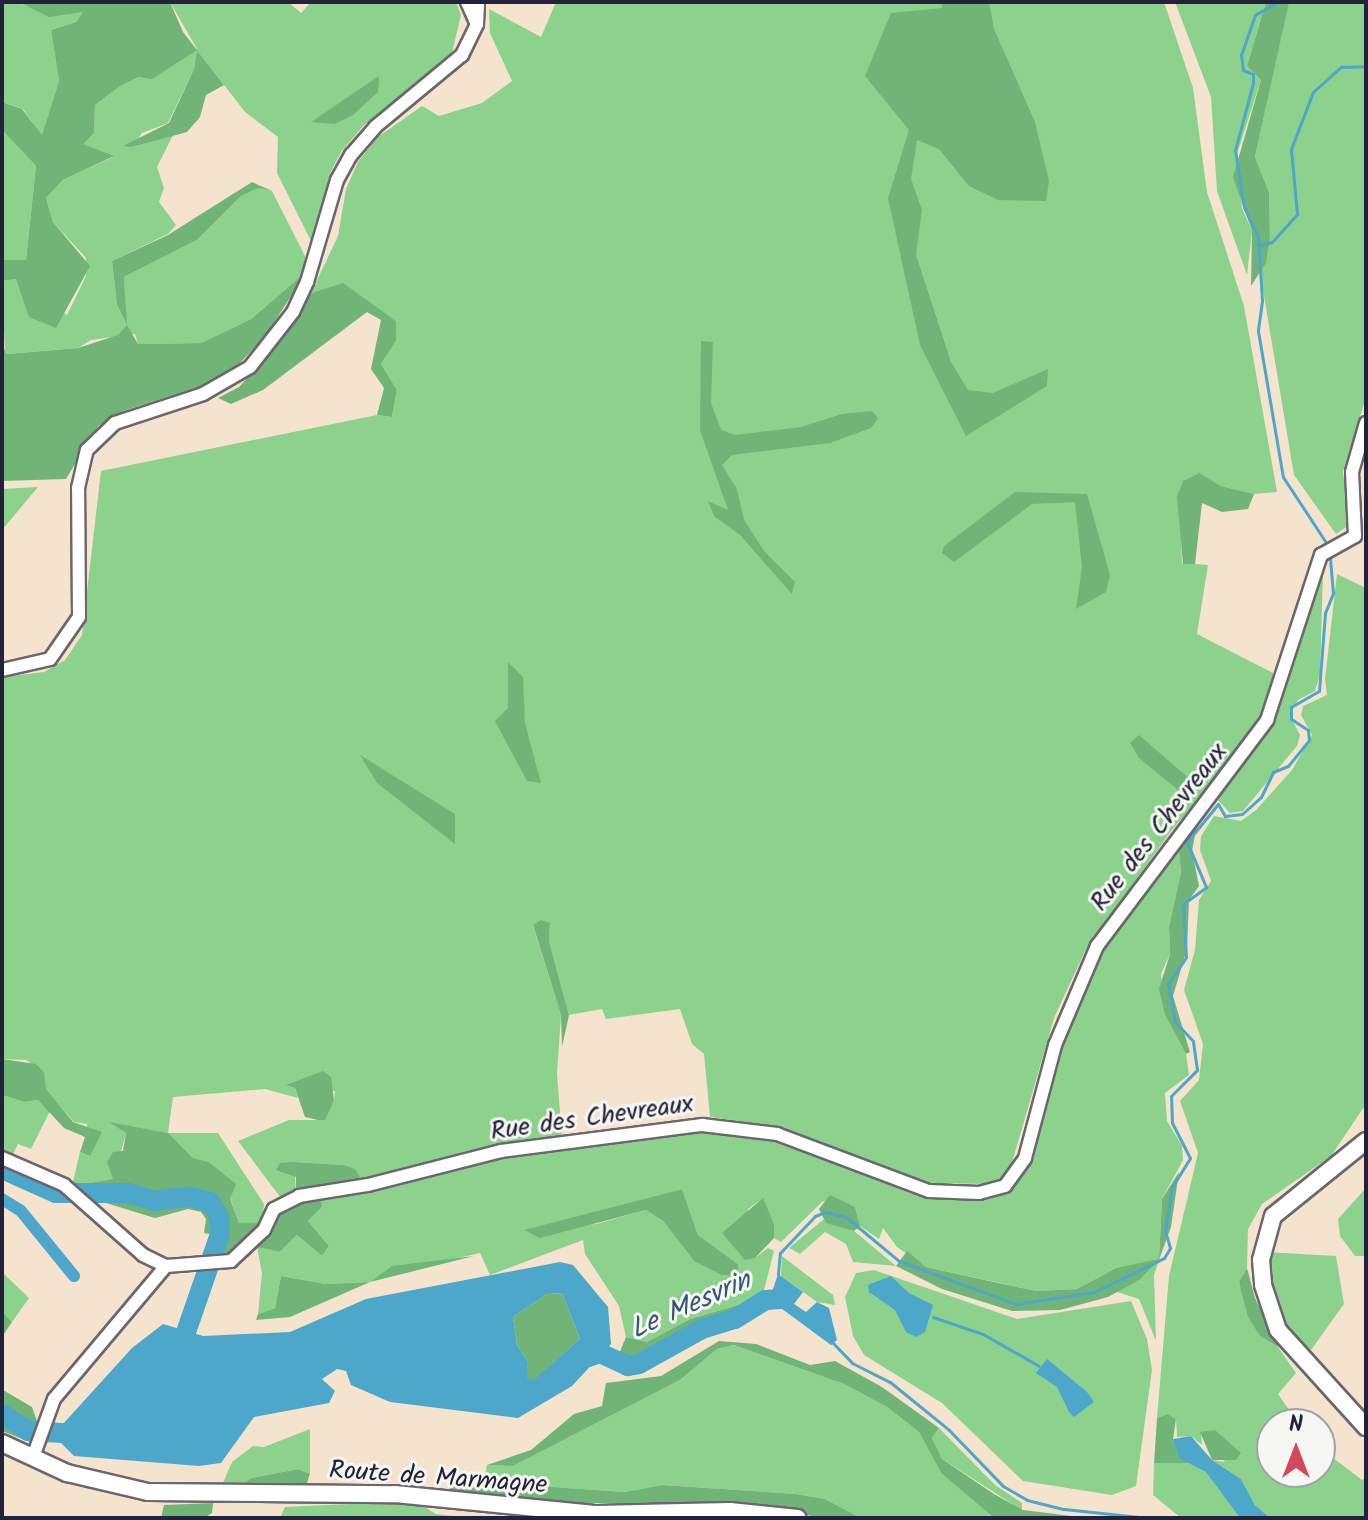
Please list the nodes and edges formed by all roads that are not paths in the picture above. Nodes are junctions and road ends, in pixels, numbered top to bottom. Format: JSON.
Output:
{"nodes":[{"id":1,"x":467,"y":2,"type":"edge"},
{"id":2,"x":478,"y":2,"type":"edge"},
{"id":3,"x":477,"y":24,"type":"junction"},
{"id":4,"x":1366,"y":423,"type":"edge"},
{"id":5,"x":1360,"y":538,"type":"edge"},
{"id":6,"x":2,"y":670,"type":"edge"},
{"id":7,"x":1366,"y":1141,"type":"edge"},
{"id":8,"x":2,"y":1158,"type":"edge"},
{"id":9,"x":166,"y":1266,"type":"junction"},
{"id":10,"x":1366,"y":1427,"type":"edge"},
{"id":11,"x":2,"y":1443,"type":"edge"},
{"id":12,"x":36,"y":1450,"type":"junction"},
{"id":13,"x":798,"y":1518,"type":"edge"}],
"edges":[{"from":1,"to":3,"type":"street"},
{"from":2,"to":3,"type":"street"},
{"from":3,"to":6,"type":"street"},
{"from":4,"to":5,"type":"street"},
{"from":5,"to":9,"type":"street","name":"Rue des Chevreaux"},
{"from":7,"to":10,"type":"main road"},
{"from":8,"to":9,"type":"street"},
{"from":9,"to":12,"type":"street"},
{"from":11,"to":12,"type":"main road","name":"Route de Marmagne"},
{"from":12,"to":13,"type":"main road","name":"Route de Marmagne"}]}
